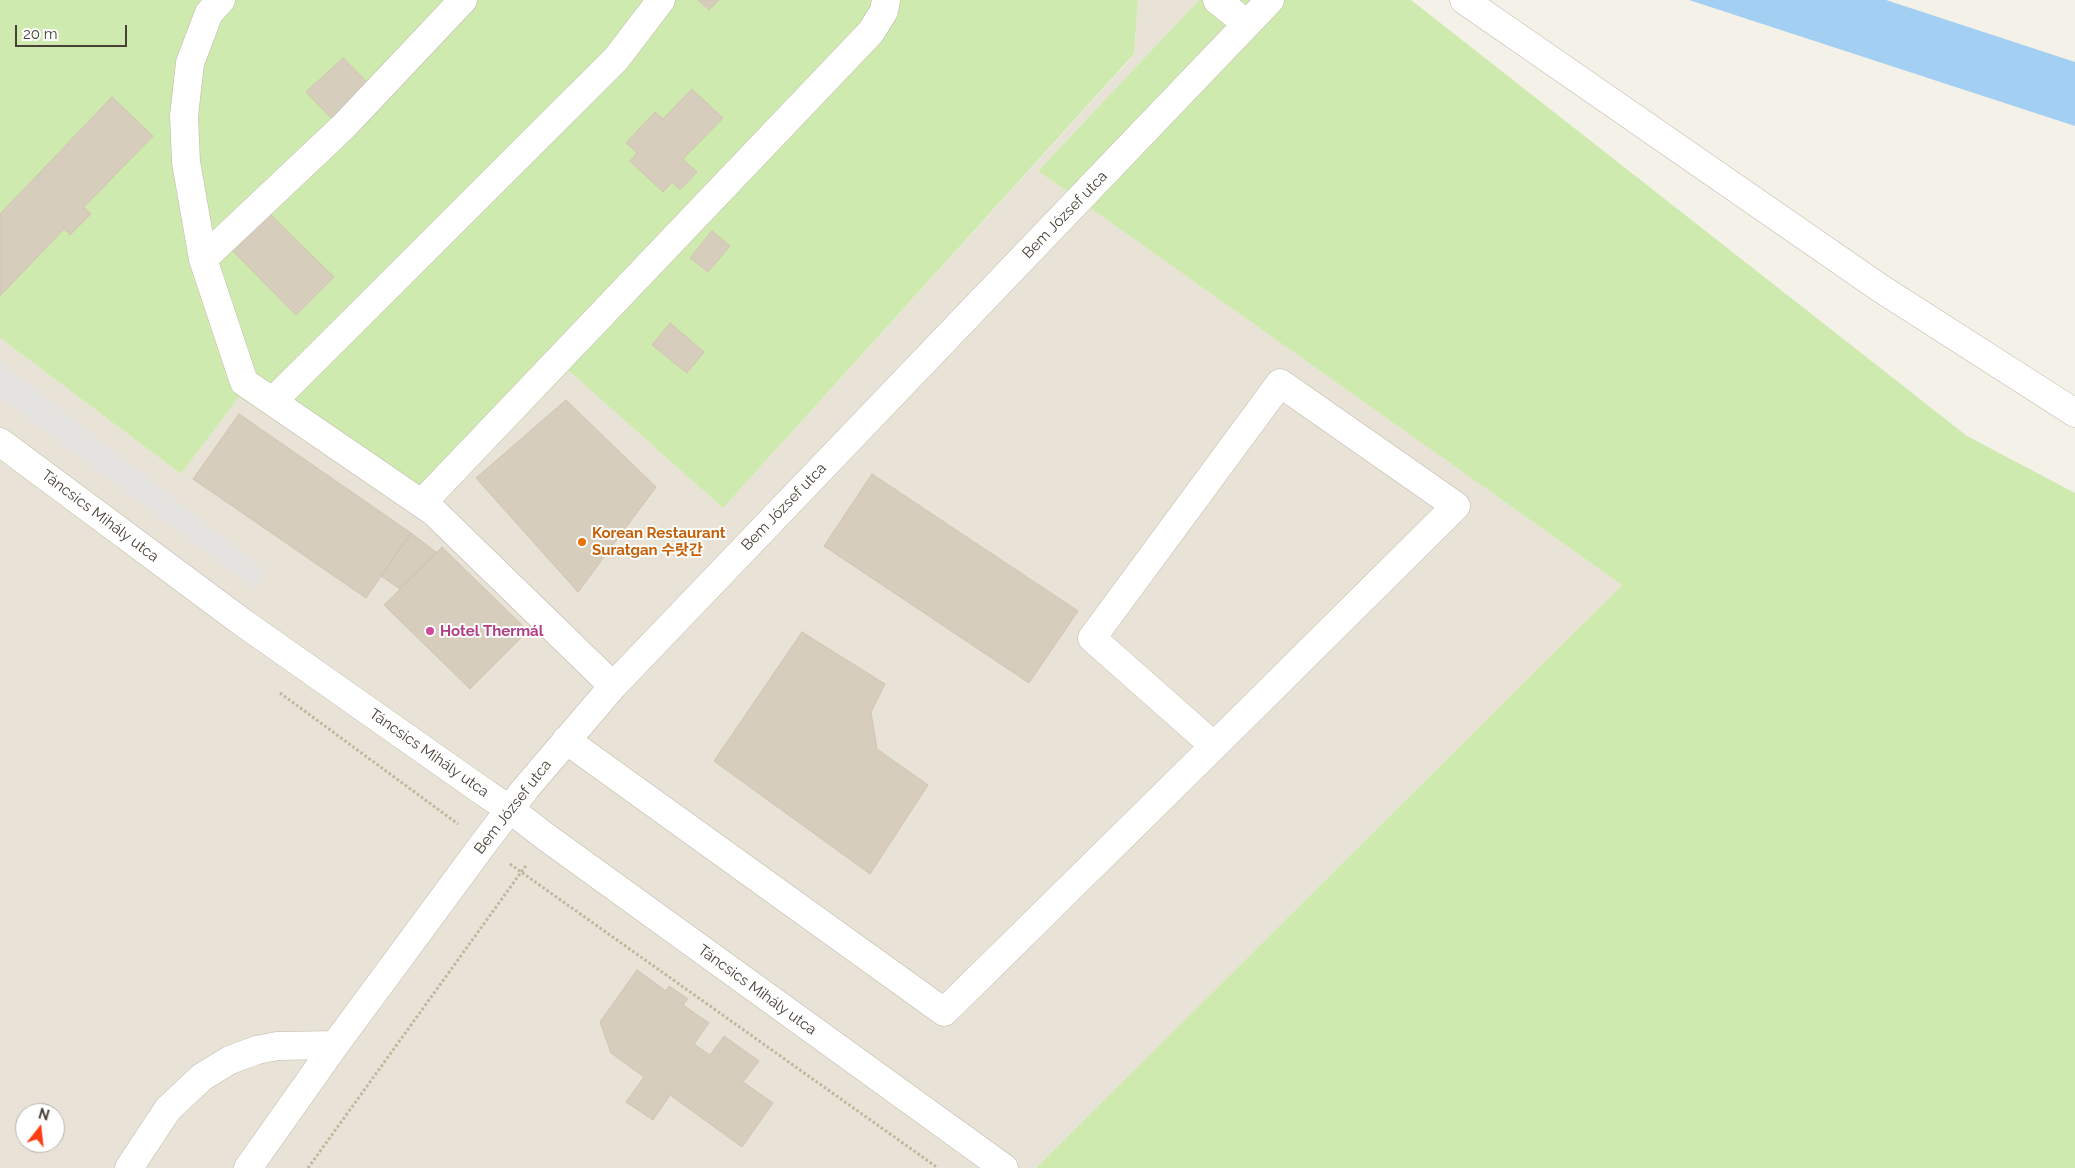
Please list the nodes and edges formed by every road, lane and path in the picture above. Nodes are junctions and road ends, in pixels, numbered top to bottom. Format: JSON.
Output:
{"nodes":[{"id":1,"x":221,"y":0,"type":"edge"},
{"id":2,"x":463,"y":0,"type":"edge"},
{"id":3,"x":661,"y":0,"type":"edge"},
{"id":4,"x":886,"y":0,"type":"edge"},
{"id":5,"x":1217,"y":0,"type":"edge"},
{"id":6,"x":1270,"y":0,"type":"edge"},
{"id":7,"x":1464,"y":0,"type":"edge"},
{"id":8,"x":1247,"y":24,"type":"junction"},
{"id":9,"x":203,"y":259,"type":"junction"},
{"id":10,"x":273,"y":401,"type":"junction"},
{"id":11,"x":2075,"y":413,"type":"edge"},
{"id":12,"x":0,"y":442,"type":"edge"},
{"id":13,"x":422,"y":503,"type":"junction"},
{"id":14,"x":613,"y":686,"type":"junction"},
{"id":15,"x":566,"y":740,"type":"junction"},
{"id":16,"x":1214,"y":746,"type":"junction"},
{"id":17,"x":511,"y":810,"type":"junction"},
{"id":18,"x":546,"y":837,"type":"junction"},
{"id":19,"x":335,"y":1045,"type":"junction"},
{"id":20,"x":129,"y":1168,"type":"edge"},
{"id":21,"x":248,"y":1168,"type":"edge"},
{"id":22,"x":308,"y":1168,"type":"edge"},
{"id":23,"x":1004,"y":1168,"type":"edge"}],
"edges":[{"from":1,"to":9,"type":"street"},
{"from":2,"to":9,"type":"street"},
{"from":3,"to":10,"type":"street"},
{"from":4,"to":13,"type":"street"},
{"from":5,"to":8,"type":"street"},
{"from":6,"to":8,"type":"street","name":"Bem József utca"},
{"from":7,"to":11,"type":"street"},
{"from":8,"to":14,"type":"street","name":"Bem József utca"},
{"from":9,"to":10,"type":"street"},
{"from":10,"to":13,"type":"street"},
{"from":12,"to":17,"type":"street","name":"Táncsics Mihály utca"},
{"from":13,"to":14,"type":"street"},
{"from":14,"to":15,"type":"street","name":"Bem József utca"},
{"from":15,"to":16,"type":"street"},
{"from":15,"to":17,"type":"street","name":"Bem József utca"},
{"from":16,"to":16,"type":"street"},
{"from":17,"to":18,"type":"street","name":"Táncsics Mihály utca"},
{"from":17,"to":19,"type":"street","name":"Bem József utca"},
{"from":18,"to":22,"type":"path"},
{"from":18,"to":23,"type":"street","name":"Táncsics Mihály utca"},
{"from":19,"to":20,"type":"street"},
{"from":19,"to":21,"type":"street","name":"Bem József utca"}]}
